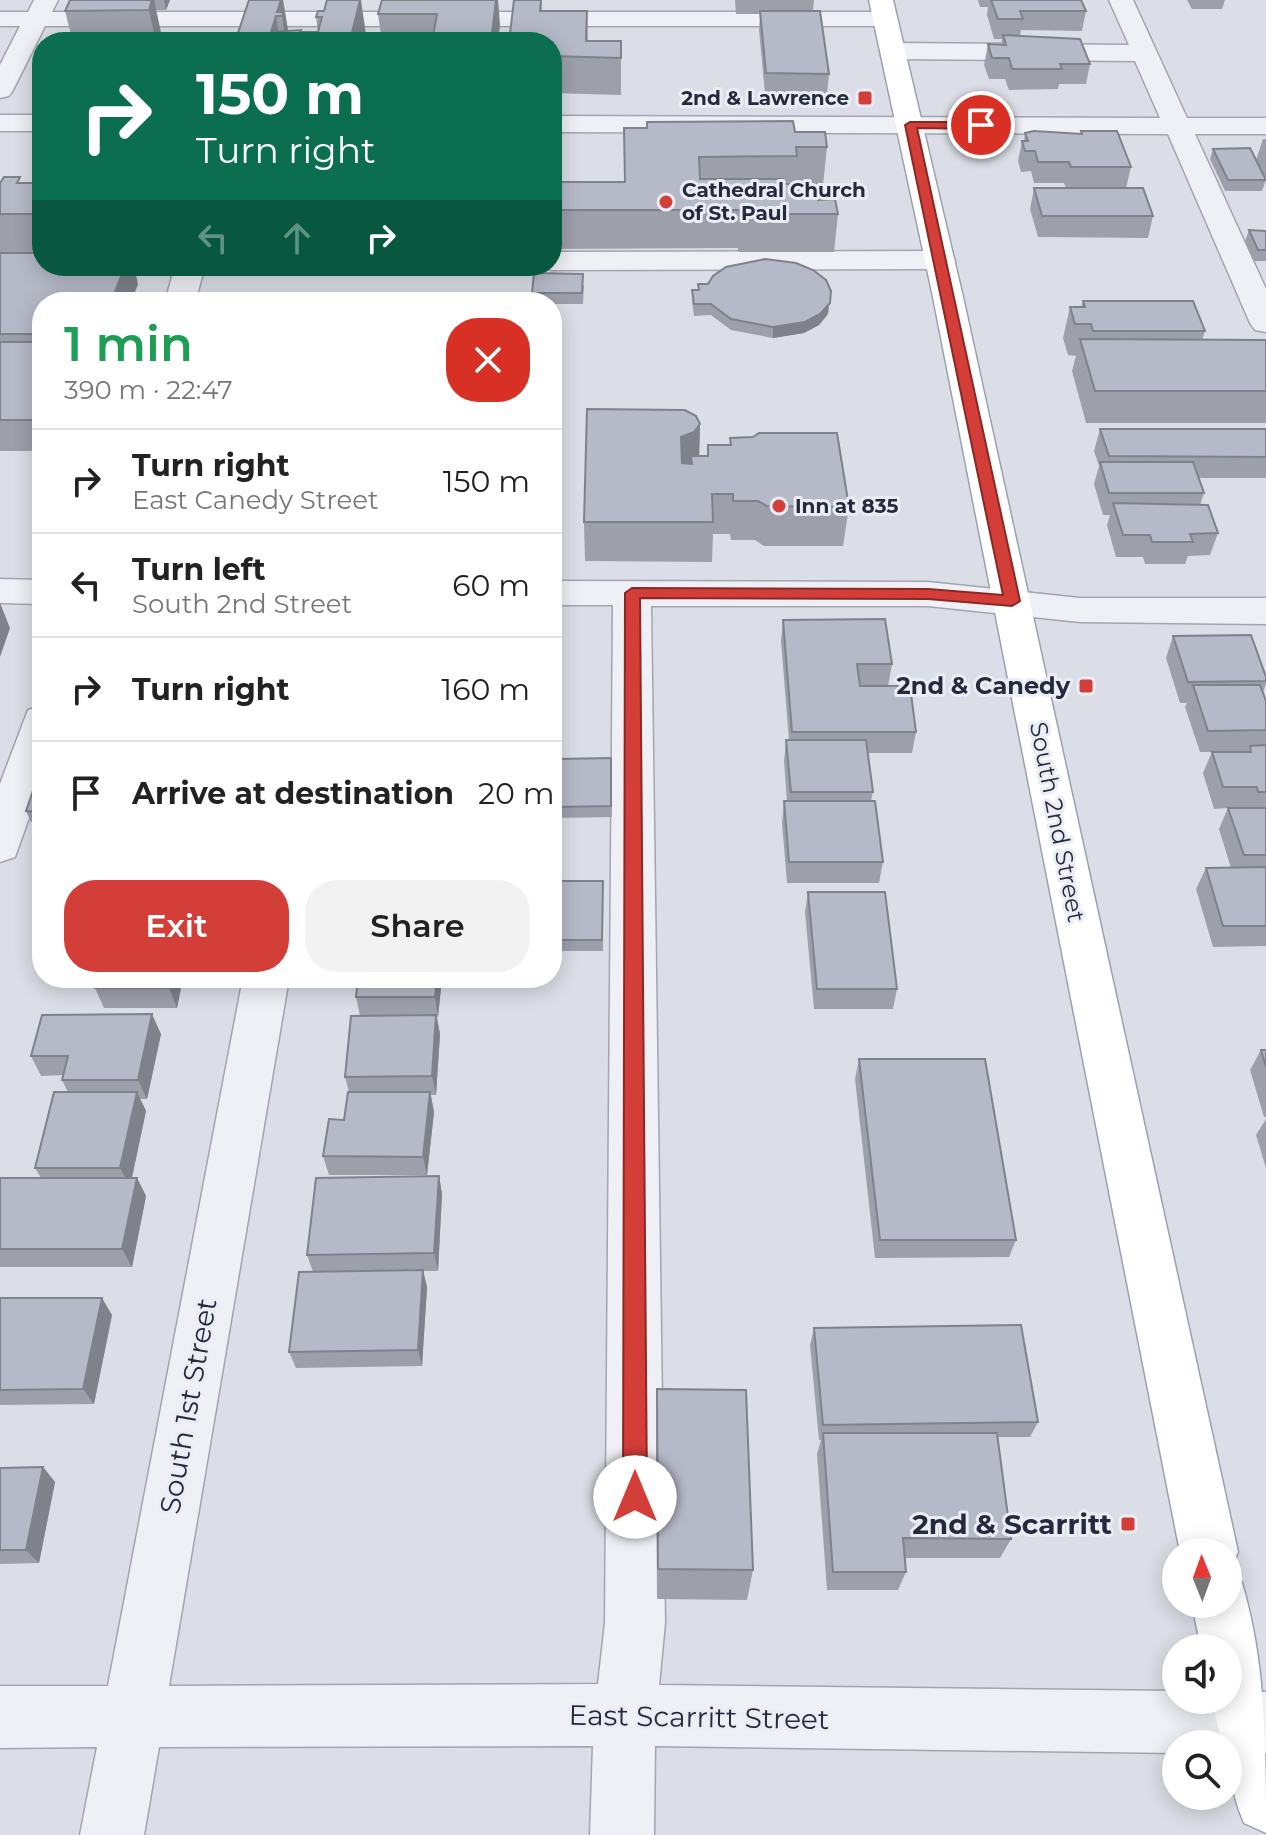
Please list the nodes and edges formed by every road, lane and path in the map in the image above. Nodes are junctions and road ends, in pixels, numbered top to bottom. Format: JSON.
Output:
{"nodes":[{"id":1,"x":1121,"y":0,"type":"edge"},
{"id":2,"x":42,"y":9,"type":"edge"},
{"id":3,"x":99,"y":10,"type":"edge"},
{"id":4,"x":0,"y":19,"type":"edge"},
{"id":5,"x":684,"y":19,"type":"junction"},
{"id":6,"x":888,"y":28,"type":"edge"},
{"id":7,"x":1143,"y":47,"type":"junction"},
{"id":8,"x":687,"y":49,"type":"dead end"},
{"id":9,"x":0,"y":90,"type":"edge"},
{"id":10,"x":0,"y":123,"type":"edge"},
{"id":11,"x":32,"y":123,"type":"edge"},
{"id":12,"x":562,"y":124,"type":"edge"},
{"id":13,"x":910,"y":125,"type":"junction"},
{"id":14,"x":1178,"y":126,"type":"junction"},
{"id":15,"x":1266,"y":126,"type":"edge"},
{"id":16,"x":940,"y":260,"type":"junction"},
{"id":17,"x":562,"y":261,"type":"edge"},
{"id":18,"x":1266,"y":323,"type":"edge"},
{"id":19,"x":0,"y":591,"type":"edge"},
{"id":20,"x":32,"y":592,"type":"edge"},
{"id":21,"x":562,"y":593,"type":"edge"},
{"id":22,"x":632,"y":593,"type":"junction"},
{"id":23,"x":1012,"y":601,"type":"junction"},
{"id":24,"x":1266,"y":611,"type":"edge"},
{"id":25,"x":32,"y":750,"type":"edge"},
{"id":26,"x":0,"y":846,"type":"edge"},
{"id":27,"x":264,"y":988,"type":"edge"},
{"id":28,"x":1206,"y":1538,"type":"edge"},
{"id":29,"x":1225,"y":1618,"type":"edge"},
{"id":30,"x":132,"y":1715,"type":"junction"},
{"id":31,"x":625,"y":1715,"type":"junction"},
{"id":32,"x":0,"y":1717,"type":"edge"},
{"id":33,"x":1257,"y":1723,"type":"edge"},
{"id":34,"x":1266,"y":1801,"type":"edge"},
{"id":35,"x":112,"y":1835,"type":"edge"},
{"id":36,"x":622,"y":1835,"type":"edge"}],
"edges":[{"from":1,"to":7,"type":"street"},
{"from":2,"to":3,"type":"street"},
{"from":2,"to":4,"type":"street"},
{"from":2,"to":9,"type":"street"},
{"from":3,"to":5,"type":"street"},
{"from":5,"to":6,"type":"street"},
{"from":5,"to":8,"type":"street"},
{"from":6,"to":7,"type":"street"},
{"from":6,"to":13,"type":"main road","name":"South 2nd Street"},
{"from":7,"to":14,"type":"street"},
{"from":10,"to":11,"type":"street"},
{"from":12,"to":13,"type":"street"},
{"from":13,"to":14,"type":"street"},
{"from":13,"to":16,"type":"main road","name":"South 2nd Street"},
{"from":14,"to":15,"type":"street"},
{"from":14,"to":18,"type":"street"},
{"from":16,"to":17,"type":"street"},
{"from":16,"to":23,"type":"main road","name":"South 2nd Street"},
{"from":19,"to":20,"type":"street"},
{"from":21,"to":22,"type":"street"},
{"from":22,"to":23,"type":"street"},
{"from":22,"to":31,"type":"street"},
{"from":23,"to":24,"type":"street"},
{"from":23,"to":28,"type":"main road","name":"South 2nd Street"},
{"from":25,"to":26,"type":"street"},
{"from":27,"to":30,"type":"street","name":"South 1st Street"},
{"from":29,"to":33,"type":"main road"},
{"from":30,"to":31,"type":"street","name":"East Scarritt Street"},
{"from":30,"to":32,"type":"street","name":"East Scarritt Street"},
{"from":30,"to":35,"type":"street","name":"South 1st Street"},
{"from":31,"to":33,"type":"street","name":"East Scarritt Street"},
{"from":31,"to":36,"type":"street"},
{"from":33,"to":34,"type":"main road"}]}
